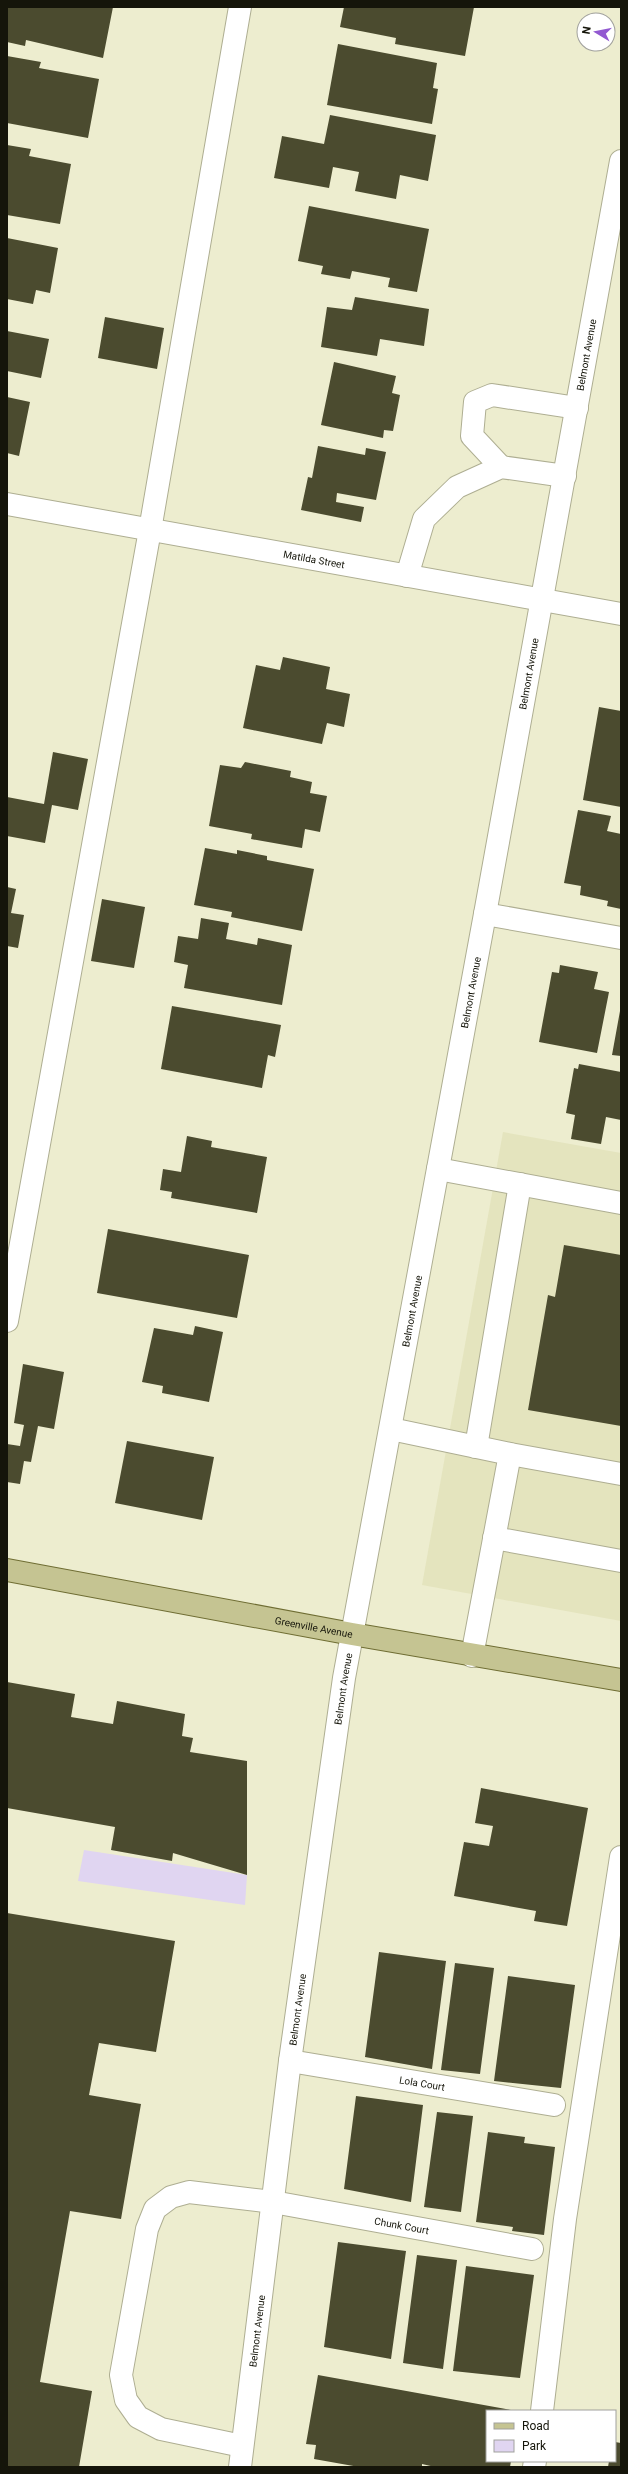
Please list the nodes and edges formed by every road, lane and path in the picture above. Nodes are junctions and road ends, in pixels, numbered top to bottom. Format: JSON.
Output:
{"nodes":[{"id":1,"x":240,"y":7,"type":"edge"},
{"id":2,"x":621,"y":161,"type":"edge"},
{"id":3,"x":577,"y":408,"type":"junction"},
{"id":4,"x":501,"y":467,"type":"junction"},
{"id":5,"x":565,"y":476,"type":"junction"},
{"id":6,"x":7,"y":504,"type":"edge"},
{"id":7,"x":150,"y":530,"type":"junction"},
{"id":8,"x":407,"y":576,"type":"junction"},
{"id":9,"x":542,"y":600,"type":"junction"},
{"id":10,"x":621,"y":614,"type":"edge"},
{"id":11,"x":485,"y":914,"type":"junction"},
{"id":12,"x":621,"y":938,"type":"edge"},
{"id":13,"x":438,"y":1169,"type":"junction"},
{"id":14,"x":520,"y":1184,"type":"junction"},
{"id":15,"x":621,"y":1203,"type":"edge"},
{"id":16,"x":7,"y":1321,"type":"edge"},
{"id":17,"x":391,"y":1429,"type":"junction"},
{"id":18,"x":476,"y":1447,"type":"junction"},
{"id":19,"x":510,"y":1454,"type":"junction"},
{"id":20,"x":621,"y":1474,"type":"edge"},
{"id":21,"x":494,"y":1538,"type":"junction"},
{"id":22,"x":621,"y":1561,"type":"edge"},
{"id":23,"x":7,"y":1570,"type":"edge"},
{"id":24,"x":352,"y":1634,"type":"junction"},
{"id":25,"x":472,"y":1656,"type":"junction"},
{"id":26,"x":621,"y":1680,"type":"edge"},
{"id":27,"x":621,"y":1857,"type":"edge"},
{"id":28,"x":290,"y":2061,"type":"junction"},
{"id":29,"x":554,"y":2106,"type":"dead end"},
{"id":30,"x":273,"y":2202,"type":"junction"},
{"id":31,"x":532,"y":2249,"type":"dead end"},
{"id":32,"x":542,"y":2410,"type":"edge"},
{"id":33,"x":242,"y":2446,"type":"junction"},
{"id":34,"x":240,"y":2467,"type":"edge"}],
"edges":[{"from":1,"to":7,"type":"street"},
{"from":2,"to":3,"type":"street","name":"Belmont Avenue"},
{"from":3,"to":4,"type":"street"},
{"from":3,"to":5,"type":"street","name":"Belmont Avenue"},
{"from":4,"to":5,"type":"street"},
{"from":4,"to":8,"type":"street"},
{"from":5,"to":9,"type":"street","name":"Belmont Avenue"},
{"from":6,"to":7,"type":"street","name":"Matilda Street"},
{"from":7,"to":8,"type":"street","name":"Matilda Street"},
{"from":7,"to":16,"type":"street"},
{"from":8,"to":9,"type":"street","name":"Matilda Street"},
{"from":9,"to":10,"type":"street","name":"Matilda Street"},
{"from":9,"to":11,"type":"street","name":"Belmont Avenue"},
{"from":11,"to":12,"type":"street"},
{"from":11,"to":13,"type":"street","name":"Belmont Avenue"},
{"from":13,"to":14,"type":"street"},
{"from":13,"to":17,"type":"street","name":"Belmont Avenue"},
{"from":14,"to":15,"type":"street"},
{"from":14,"to":18,"type":"street"},
{"from":17,"to":18,"type":"street"},
{"from":17,"to":24,"type":"street","name":"Belmont Avenue"},
{"from":18,"to":19,"type":"street"},
{"from":19,"to":20,"type":"street"},
{"from":19,"to":21,"type":"street"},
{"from":21,"to":22,"type":"street"},
{"from":21,"to":25,"type":"street"},
{"from":23,"to":24,"type":"main road","name":"Greenville Avenue"},
{"from":24,"to":25,"type":"main road","name":"Greenville Avenue"},
{"from":24,"to":28,"type":"street","name":"Belmont Avenue"},
{"from":25,"to":26,"type":"main road","name":"Greenville Avenue"},
{"from":27,"to":32,"type":"street"},
{"from":28,"to":29,"type":"street","name":"Lola Court"},
{"from":28,"to":30,"type":"street","name":"Belmont Avenue"},
{"from":30,"to":31,"type":"street","name":"Chunk Court"},
{"from":30,"to":33,"type":"street","name":"Belmont Avenue"},
{"from":30,"to":33,"type":"street","name":"Chunk Court"},
{"from":33,"to":34,"type":"street","name":"Belmont Avenue"}]}
